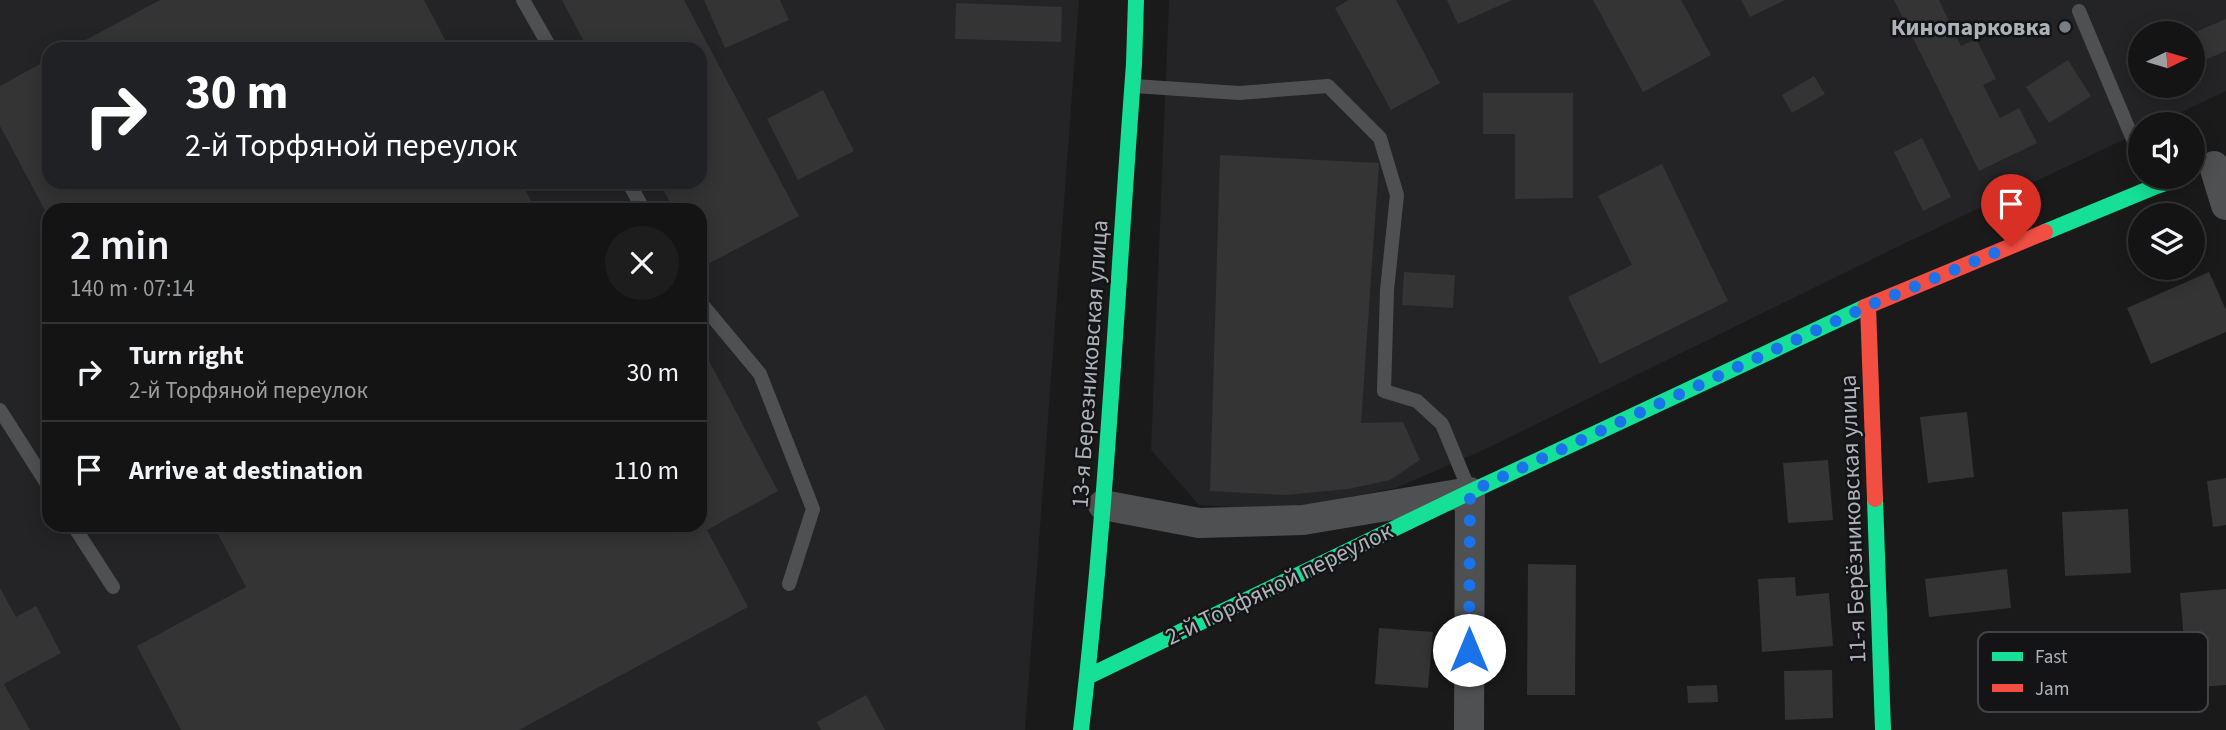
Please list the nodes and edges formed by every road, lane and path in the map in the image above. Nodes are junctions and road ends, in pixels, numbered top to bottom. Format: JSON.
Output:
{"nodes":[{"id":1,"x":523,"y":0,"type":"edge"},
{"id":2,"x":1136,"y":0,"type":"edge"},
{"id":3,"x":2079,"y":11,"type":"dead end"},
{"id":4,"x":547,"y":42,"type":"edge"},
{"id":5,"x":1133,"y":86,"type":"junction"},
{"id":6,"x":2128,"y":127,"type":"edge"},
{"id":7,"x":2211,"y":167,"type":"edge"},
{"id":8,"x":2135,"y":189,"type":"edge"},
{"id":9,"x":2226,"y":205,"type":"edge"},
{"id":10,"x":1868,"y":306,"type":"junction"},
{"id":11,"x":707,"y":310,"type":"edge"},
{"id":12,"x":0,"y":410,"type":"edge"},
{"id":13,"x":42,"y":476,"type":"edge"},
{"id":14,"x":1470,"y":492,"type":"junction"},
{"id":15,"x":1103,"y":505,"type":"junction"},
{"id":16,"x":78,"y":532,"type":"edge"},
{"id":17,"x":789,"y":583,"type":"dead end"},
{"id":18,"x":113,"y":587,"type":"dead end"},
{"id":19,"x":1089,"y":676,"type":"junction"},
{"id":20,"x":1078,"y":729,"type":"edge"},
{"id":21,"x":1469,"y":730,"type":"edge"},
{"id":22,"x":1883,"y":730,"type":"edge"}],
"edges":[{"from":1,"to":4,"type":"lane"},
{"from":2,"to":5,"type":"street","name":"13-я Березниковская улица"},
{"from":3,"to":6,"type":"lane"},
{"from":5,"to":14,"type":"lane"},
{"from":5,"to":15,"type":"street","name":"13-я Березниковская улица"},
{"from":7,"to":9,"type":"street"},
{"from":8,"to":10,"type":"street","name":"2-й Торфяной переулок"},
{"from":10,"to":14,"type":"street","name":"2-й Торфяной переулок"},
{"from":10,"to":22,"type":"street","name":"11-я Берёзниковская улица"},
{"from":11,"to":17,"type":"lane"},
{"from":12,"to":13,"type":"lane"},
{"from":14,"to":15,"type":"street","name":"2-й Торфяной переулок"},
{"from":14,"to":19,"type":"street","name":"2-й Торфяной переулок"},
{"from":14,"to":21,"type":"street"},
{"from":15,"to":19,"type":"street","name":"13-я Березниковская улица"},
{"from":16,"to":18,"type":"lane"},
{"from":19,"to":20,"type":"street","name":"13-я Березниковская улица"}]}
